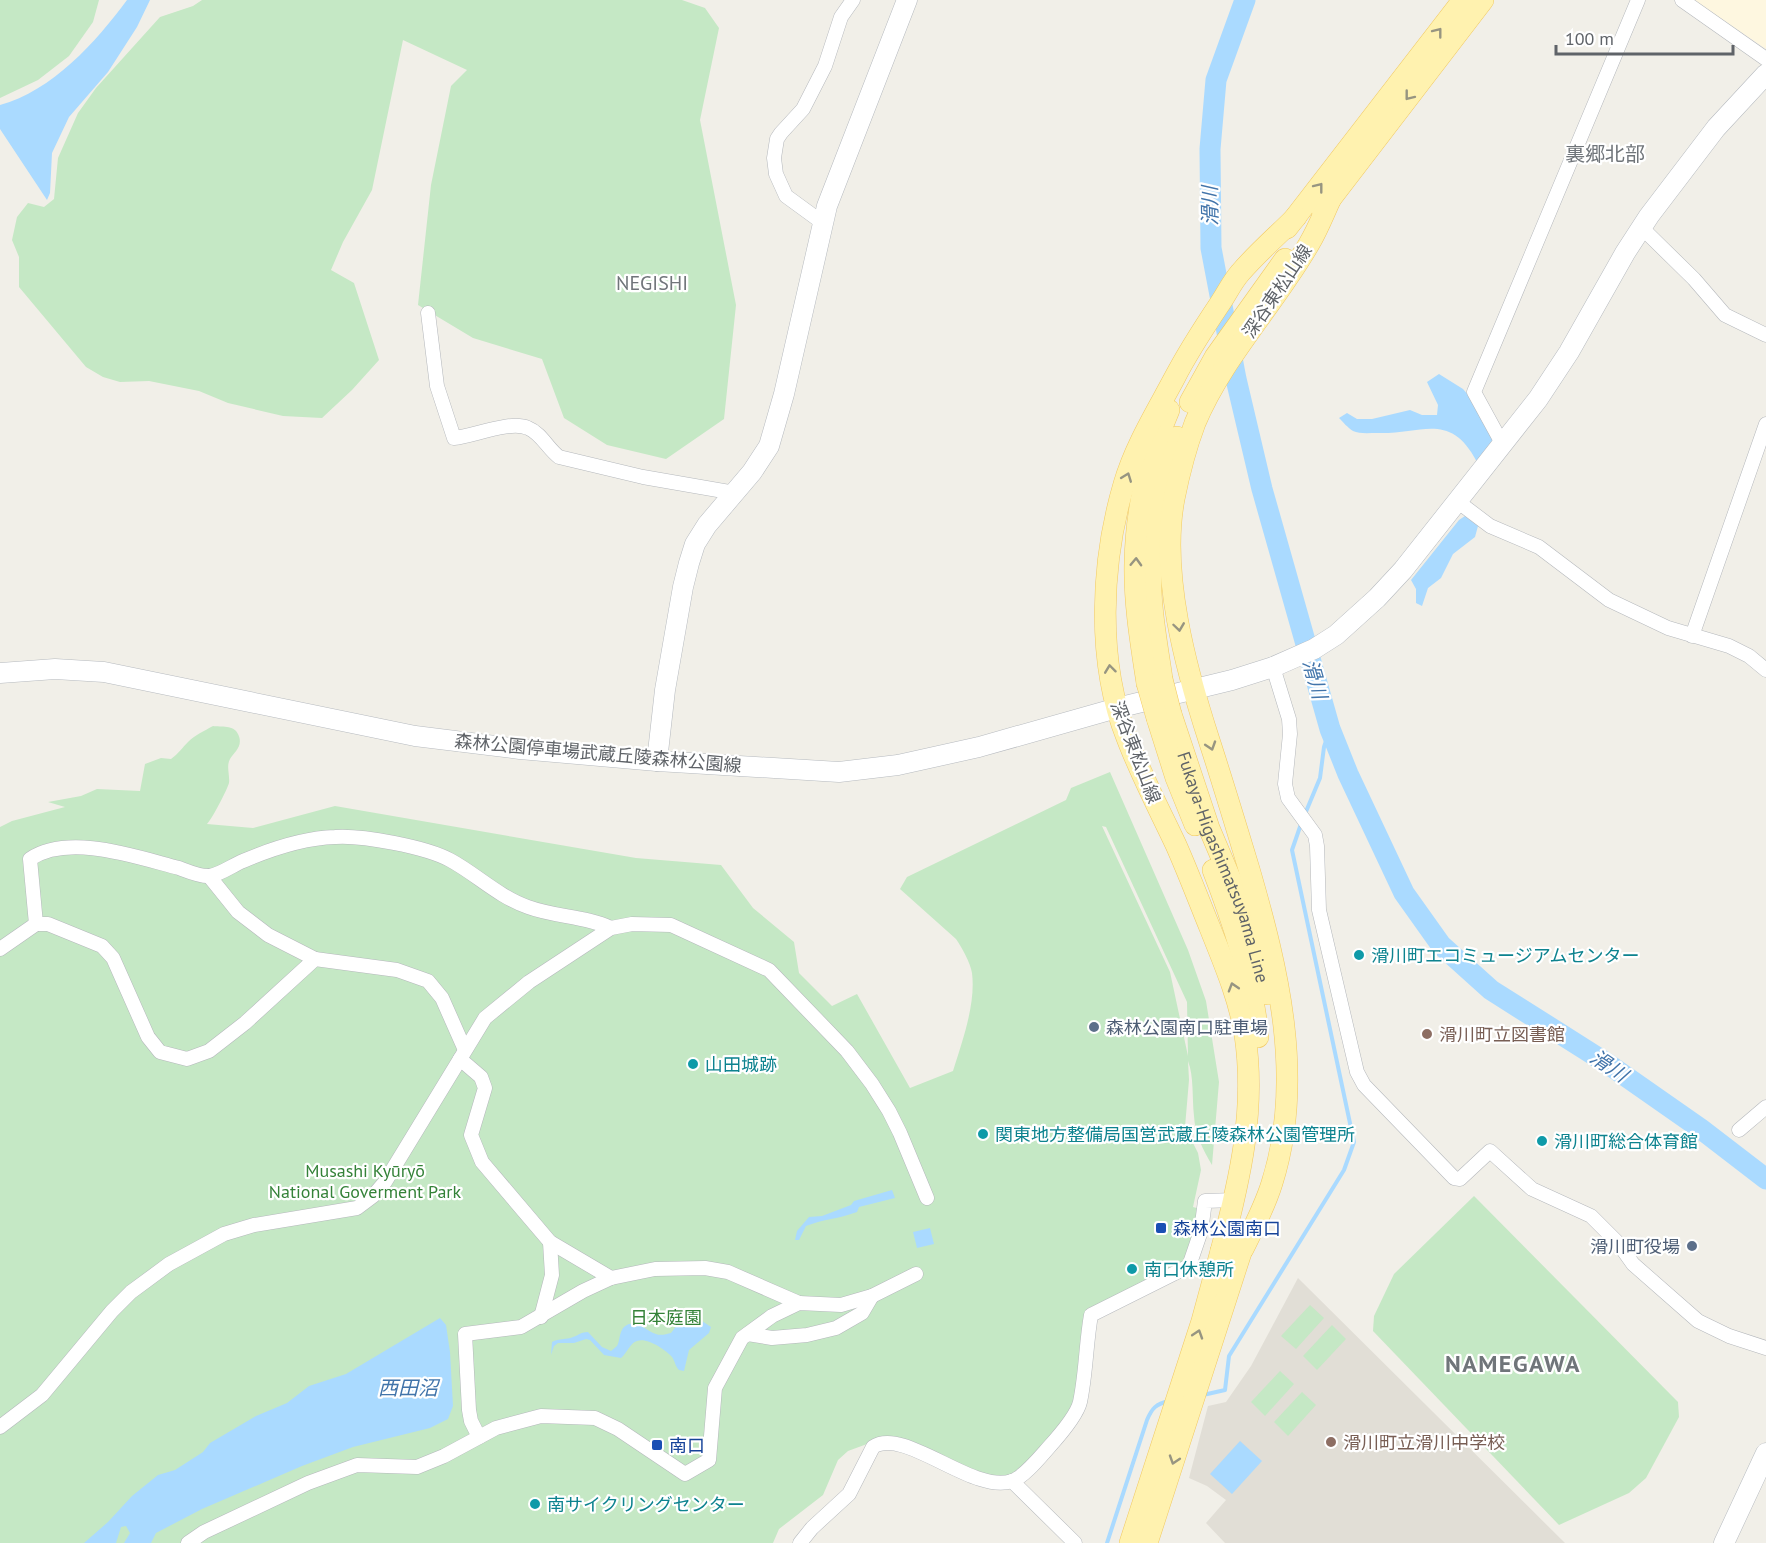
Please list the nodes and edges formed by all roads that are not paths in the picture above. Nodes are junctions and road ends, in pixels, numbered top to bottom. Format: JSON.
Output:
{"nodes":[{"id":1,"x":853,"y":0,"type":"edge"},
{"id":2,"x":1463,"y":0,"type":"edge"},
{"id":3,"x":1483,"y":0,"type":"edge"},
{"id":4,"x":1638,"y":0,"type":"edge"},
{"id":5,"x":1682,"y":0,"type":"edge"},
{"id":6,"x":905,"y":1,"type":"edge"},
{"id":7,"x":1766,"y":59,"type":"edge"},
{"id":8,"x":1766,"y":74,"type":"edge"},
{"id":9,"x":1331,"y":198,"type":"junction"},
{"id":10,"x":1296,"y":217,"type":"junction"},
{"id":11,"x":823,"y":222,"type":"junction"},
{"id":12,"x":1641,"y":228,"type":"junction"},
{"id":13,"x":428,"y":312,"type":"dead end"},
{"id":14,"x":1766,"y":335,"type":"edge"},
{"id":15,"x":1766,"y":424,"type":"edge"},
{"id":16,"x":1503,"y":445,"type":"junction"},
{"id":17,"x":735,"y":493,"type":"junction"},
{"id":18,"x":1457,"y":501,"type":"junction"},
{"id":19,"x":1692,"y":636,"type":"junction"},
{"id":20,"x":1279,"y":665,"type":"junction"},
{"id":21,"x":1766,"y":670,"type":"edge"},
{"id":22,"x":0,"y":673,"type":"edge"},
{"id":23,"x":1154,"y":681,"type":"junction"},
{"id":24,"x":1192,"y":691,"type":"junction"},
{"id":25,"x":1117,"y":708,"type":"junction"},
{"id":26,"x":1164,"y":716,"type":"junction"},
{"id":27,"x":657,"y":761,"type":"junction"},
{"id":28,"x":209,"y":876,"type":"junction"},
{"id":29,"x":36,"y":924,"type":"junction"},
{"id":30,"x":611,"y":928,"type":"junction"},
{"id":31,"x":0,"y":949,"type":"edge"},
{"id":32,"x":315,"y":958,"type":"junction"},
{"id":33,"x":462,"y":1055,"type":"junction"},
{"id":34,"x":1763,"y":1117,"type":"edge"},
{"id":35,"x":1739,"y":1130,"type":"dead end"},
{"id":36,"x":927,"y":1198,"type":"dead end"},
{"id":37,"x":1234,"y":1200,"type":"junction"},
{"id":38,"x":550,"y":1242,"type":"junction"},
{"id":39,"x":1243,"y":1249,"type":"junction"},
{"id":40,"x":1221,"y":1251,"type":"junction"},
{"id":41,"x":916,"y":1274,"type":"dead end"},
{"id":42,"x":611,"y":1278,"type":"junction"},
{"id":43,"x":872,"y":1296,"type":"junction"},
{"id":44,"x":799,"y":1303,"type":"junction"},
{"id":45,"x":541,"y":1317,"type":"junction"},
{"id":46,"x":748,"y":1334,"type":"junction"},
{"id":47,"x":1766,"y":1348,"type":"edge"},
{"id":48,"x":1186,"y":1397,"type":"junction"},
{"id":49,"x":0,"y":1427,"type":"edge"},
{"id":50,"x":479,"y":1437,"type":"junction"},
{"id":51,"x":1766,"y":1453,"type":"edge"},
{"id":52,"x":1012,"y":1481,"type":"junction"},
{"id":53,"x":188,"y":1543,"type":"edge"},
{"id":54,"x":800,"y":1543,"type":"edge"},
{"id":55,"x":1075,"y":1543,"type":"edge"},
{"id":56,"x":1130,"y":1543,"type":"edge"},
{"id":57,"x":1147,"y":1543,"type":"edge"},
{"id":58,"x":1724,"y":1543,"type":"edge"}],
"edges":[{"from":1,"to":11,"type":"street"},
{"from":10,"to":2,"type":"main road","name":"深谷東松山線","one_way":true},
{"from":3,"to":9,"type":"main road","name":"深谷東松山線","one_way":true},
{"from":4,"to":16,"type":"street"},
{"from":5,"to":7,"type":"street"},
{"from":6,"to":11,"type":"street"},
{"from":8,"to":12,"type":"street","name":"森林公園停車場武蔵丘陵森林公園線"},
{"from":9,"to":23,"type":"main road","name":"深谷東松山線"},
{"from":9,"to":24,"type":"main road","name":"深谷東松山線","one_way":true},
{"from":23,"to":10,"type":"main road","name":"深谷東松山線","one_way":true},
{"from":25,"to":10,"type":"main road","name":"深谷東松山線","one_way":true},
{"from":11,"to":17,"type":"street"},
{"from":12,"to":14,"type":"street"},
{"from":12,"to":16,"type":"street","name":"森林公園停車場武蔵丘陵森林公園線"},
{"from":13,"to":17,"type":"street"},
{"from":15,"to":19,"type":"street"},
{"from":16,"to":18,"type":"street","name":"森林公園停車場武蔵丘陵森林公園線"},
{"from":17,"to":27,"type":"street"},
{"from":18,"to":19,"type":"street"},
{"from":18,"to":20,"type":"street","name":"森林公園停車場武蔵丘陵森林公園線"},
{"from":19,"to":21,"type":"street"},
{"from":20,"to":24,"type":"street","name":"森林公園停車場武蔵丘陵森林公園線"},
{"from":20,"to":47,"type":"street"},
{"from":22,"to":27,"type":"street","name":"森林公園停車場武蔵丘陵森林公園線"},
{"from":23,"to":26,"type":"main road","name":"深谷東松山線","bridge":true},
{"from":24,"to":25,"type":"street","name":"森林公園停車場武蔵丘陵森林公園線"},
{"from":24,"to":39,"type":"main road","name":"深谷東松山線","one_way":true},
{"from":25,"to":27,"type":"street","name":"森林公園停車場武蔵丘陵森林公園線"},
{"from":37,"to":25,"type":"main road","name":"深谷東松山線","one_way":true},
{"from":26,"to":39,"type":"main road","name":"Fukaya-Higashimatsuyama Line"},
{"from":26,"to":40,"type":"main road","name":"Fukaya-Higashimatsuyama Line"},
{"from":28,"to":29,"type":"street"},
{"from":28,"to":30,"type":"street"},
{"from":28,"to":32,"type":"street"},
{"from":29,"to":31,"type":"street"},
{"from":29,"to":32,"type":"street"},
{"from":30,"to":33,"type":"street"},
{"from":30,"to":36,"type":"street"},
{"from":32,"to":33,"type":"street"},
{"from":33,"to":38,"type":"street"},
{"from":33,"to":49,"type":"street"},
{"from":34,"to":35,"type":"street"},
{"from":37,"to":40,"type":"main road","name":"深谷東松山線"},
{"from":37,"to":52,"type":"street"},
{"from":38,"to":42,"type":"street"},
{"from":38,"to":45,"type":"street"},
{"from":39,"to":48,"type":"main road","name":"Fukaya-Higashimatsuyama Line"},
{"from":48,"to":40,"type":"main road","name":"Fukaya-Higashimatsuyama Line","one_way":true},
{"from":41,"to":43,"type":"street"},
{"from":42,"to":44,"type":"street"},
{"from":42,"to":45,"type":"street"},
{"from":43,"to":44,"type":"street"},
{"from":43,"to":46,"type":"street"},
{"from":44,"to":46,"type":"street"},
{"from":45,"to":50,"type":"street"},
{"from":46,"to":50,"type":"street"},
{"from":48,"to":56,"type":"main road","name":"Fukaya-Higashimatsuyama Line"},
{"from":48,"to":57,"type":"main road","name":"Fukaya-Higashimatsuyama Line","one_way":true},
{"from":50,"to":53,"type":"street"},
{"from":51,"to":58,"type":"street"},
{"from":52,"to":54,"type":"street"},
{"from":52,"to":55,"type":"street"}]}
